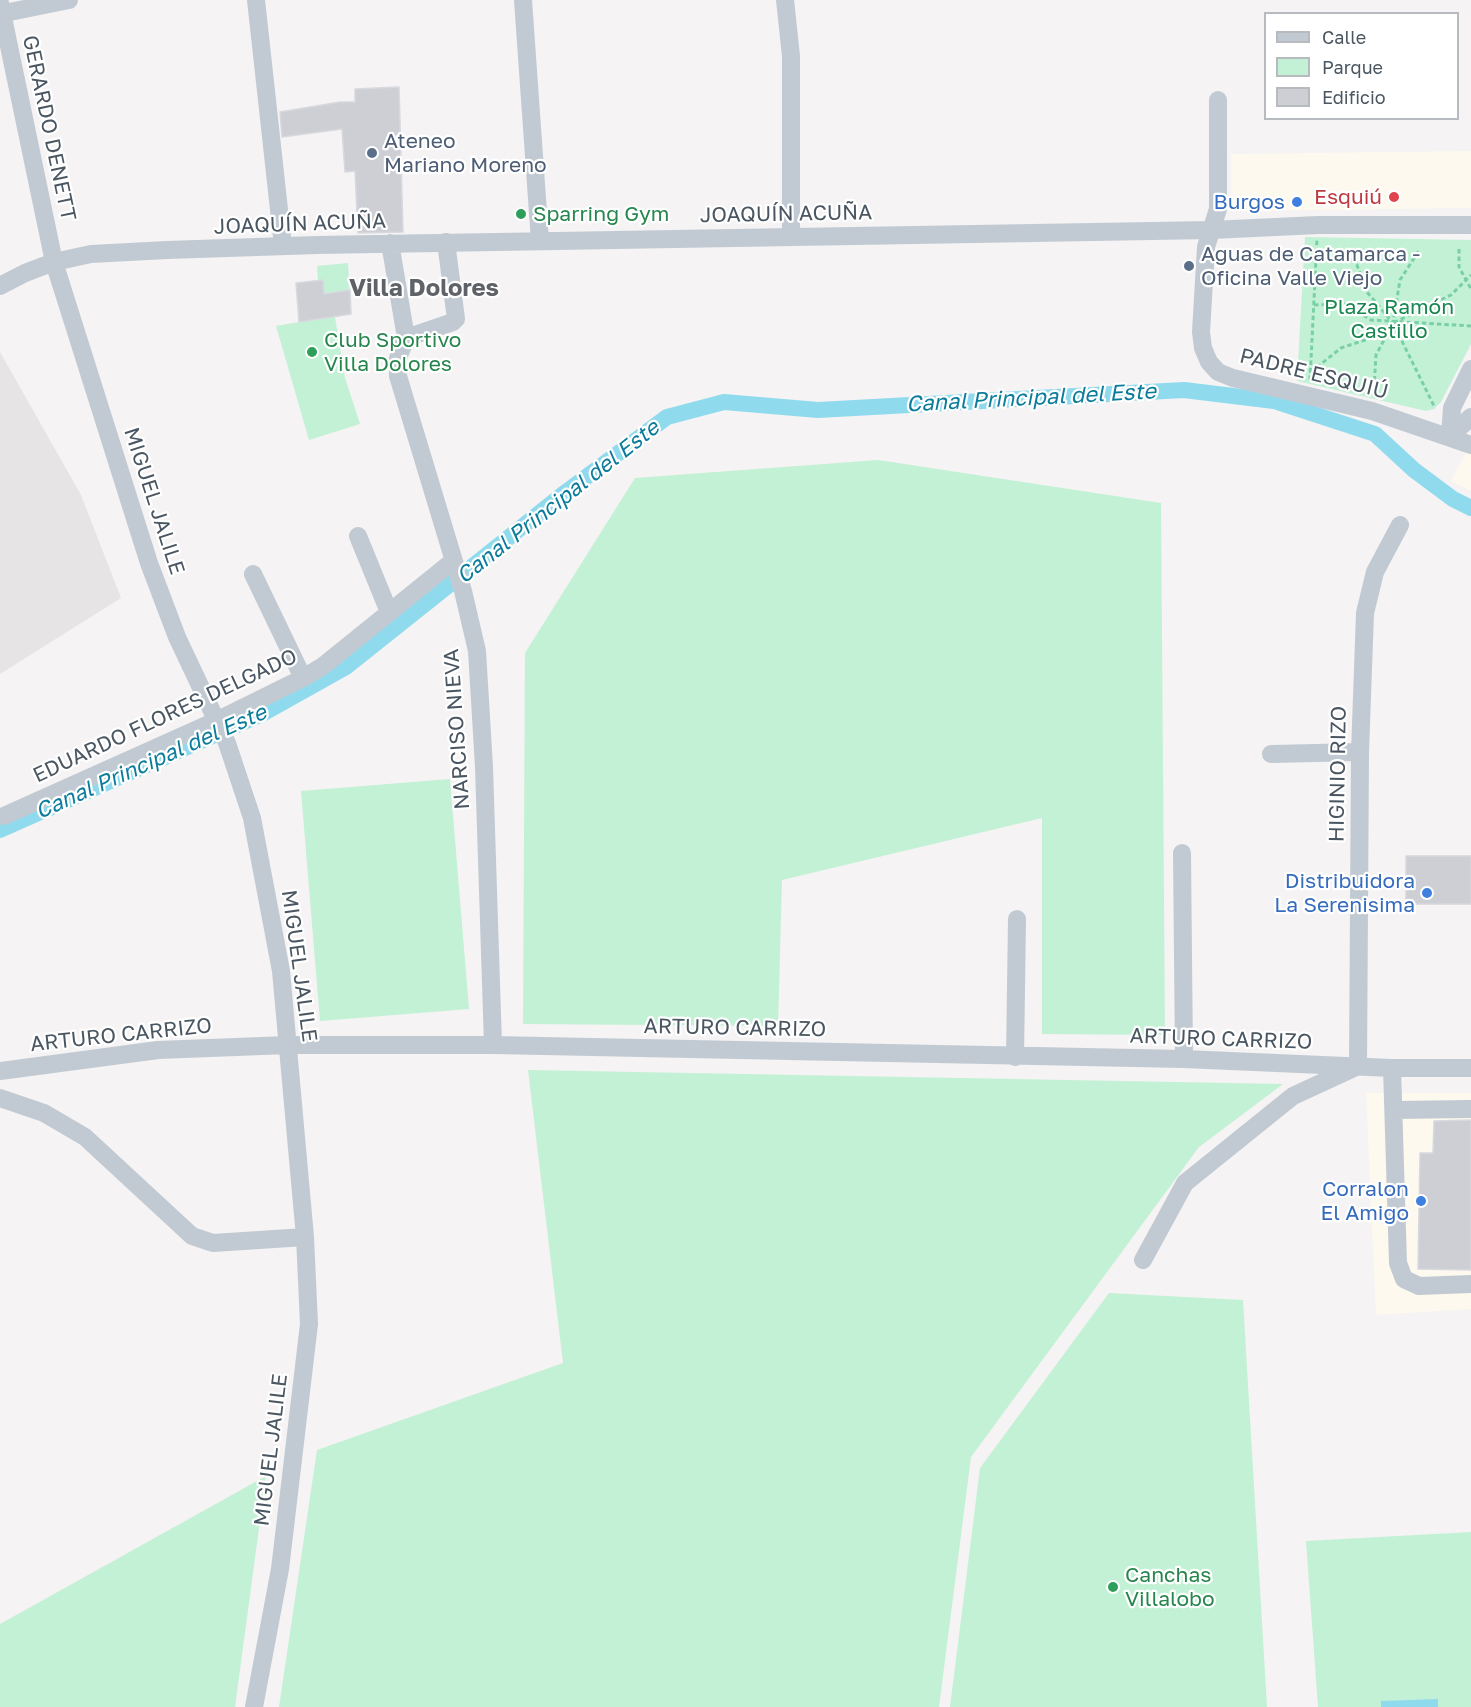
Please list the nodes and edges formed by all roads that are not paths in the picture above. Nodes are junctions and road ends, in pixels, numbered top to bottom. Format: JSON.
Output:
{"nodes":[{"id":1,"x":69,"y":0,"type":"edge"},
{"id":2,"x":256,"y":0,"type":"edge"},
{"id":3,"x":523,"y":0,"type":"edge"},
{"id":4,"x":785,"y":0,"type":"edge"},
{"id":5,"x":1,"y":11,"type":"edge"},
{"id":6,"x":1218,"y":100,"type":"dead end"},
{"id":7,"x":1471,"y":225,"type":"edge"},
{"id":8,"x":1212,"y":230,"type":"junction"},
{"id":9,"x":791,"y":237,"type":"junction"},
{"id":10,"x":540,"y":241,"type":"junction"},
{"id":11,"x":446,"y":242,"type":"junction"},
{"id":12,"x":390,"y":243,"type":"junction"},
{"id":13,"x":283,"y":246,"type":"junction"},
{"id":14,"x":54,"y":262,"type":"junction"},
{"id":15,"x":0,"y":286,"type":"edge"},
{"id":16,"x":406,"y":338,"type":"junction"},
{"id":17,"x":1471,"y":369,"type":"edge"},
{"id":18,"x":1471,"y":417,"type":"edge"},
{"id":19,"x":1449,"y":436,"type":"junction"},
{"id":20,"x":1471,"y":445,"type":"edge"},
{"id":21,"x":1400,"y":525,"type":"dead end"},
{"id":22,"x":358,"y":536,"type":"dead end"},
{"id":23,"x":453,"y":561,"type":"junction"},
{"id":24,"x":253,"y":574,"type":"dead end"},
{"id":25,"x":389,"y":612,"type":"junction"},
{"id":26,"x":303,"y":678,"type":"junction"},
{"id":27,"x":218,"y":720,"type":"junction"},
{"id":28,"x":1360,"y":752,"type":"junction"},
{"id":29,"x":1271,"y":753,"type":"dead end"},
{"id":30,"x":4,"y":816,"type":"dead end"},
{"id":31,"x":1182,"y":853,"type":"dead end"},
{"id":32,"x":1017,"y":919,"type":"dead end"},
{"id":33,"x":493,"y":1045,"type":"junction"},
{"id":34,"x":288,"y":1046,"type":"junction"},
{"id":35,"x":1015,"y":1057,"type":"junction"},
{"id":36,"x":1184,"y":1059,"type":"junction"},
{"id":37,"x":1358,"y":1066,"type":"junction"},
{"id":38,"x":1392,"y":1068,"type":"junction"},
{"id":39,"x":1471,"y":1068,"type":"edge"},
{"id":40,"x":0,"y":1071,"type":"edge"},
{"id":41,"x":0,"y":1098,"type":"edge"},
{"id":42,"x":1471,"y":1109,"type":"edge"},
{"id":43,"x":1394,"y":1110,"type":"junction"},
{"id":44,"x":305,"y":1237,"type":"junction"},
{"id":45,"x":1143,"y":1260,"type":"dead end"},
{"id":46,"x":1471,"y":1284,"type":"edge"},
{"id":47,"x":254,"y":1707,"type":"edge"}],
"edges":[{"from":1,"to":5,"type":"street"},
{"from":2,"to":13,"type":"street"},
{"from":3,"to":10,"type":"street"},
{"from":4,"to":9,"type":"street"},
{"from":5,"to":14,"type":"street","name":"GERARDO DENETT"},
{"from":6,"to":8,"type":"street","name":"PADRE ESQUIÚ"},
{"from":7,"to":8,"type":"street","name":"JOAQUÍN ACUÑA"},
{"from":8,"to":9,"type":"street","name":"JOAQUÍN ACUÑA"},
{"from":8,"to":19,"type":"street","name":"PADRE ESQUIÚ"},
{"from":9,"to":10,"type":"street","name":"JOAQUÍN ACUÑA"},
{"from":10,"to":11,"type":"street","name":"JOAQUÍN ACUÑA"},
{"from":11,"to":12,"type":"street","name":"JOAQUÍN ACUÑA"},
{"from":11,"to":16,"type":"street"},
{"from":12,"to":13,"type":"street","name":"JOAQUÍN ACUÑA"},
{"from":12,"to":16,"type":"street","name":"NARCISO NIEVA"},
{"from":13,"to":14,"type":"street","name":"JOAQUÍN ACUÑA"},
{"from":14,"to":15,"type":"street","name":"JOAQUÍN ACUÑA"},
{"from":14,"to":27,"type":"street","name":"MIGUEL JALILE"},
{"from":16,"to":23,"type":"street","name":"NARCISO NIEVA"},
{"from":17,"to":19,"type":"street"},
{"from":18,"to":19,"type":"street"},
{"from":19,"to":20,"type":"street","name":"PADRE ESQUIÚ"},
{"from":21,"to":28,"type":"street","name":"HIGINIO RIZO"},
{"from":22,"to":25,"type":"street"},
{"from":23,"to":25,"type":"street","name":"EDUARDO FLORES DELGADO"},
{"from":23,"to":33,"type":"street","name":"NARCISO NIEVA"},
{"from":24,"to":26,"type":"street"},
{"from":25,"to":26,"type":"street","name":"EDUARDO FLORES DELGADO"},
{"from":26,"to":27,"type":"street","name":"EDUARDO FLORES DELGADO"},
{"from":27,"to":30,"type":"street","name":"EDUARDO FLORES DELGADO"},
{"from":27,"to":34,"type":"street","name":"MIGUEL JALILE"},
{"from":28,"to":29,"type":"street"},
{"from":28,"to":37,"type":"street","name":"HIGINIO RIZO"},
{"from":31,"to":36,"type":"street"},
{"from":32,"to":35,"type":"street"},
{"from":33,"to":34,"type":"street","name":"ARTURO CARRIZO"},
{"from":33,"to":35,"type":"street","name":"ARTURO CARRIZO"},
{"from":34,"to":40,"type":"street","name":"ARTURO CARRIZO"},
{"from":34,"to":44,"type":"street","name":"MIGUEL JALILE"},
{"from":35,"to":36,"type":"street","name":"ARTURO CARRIZO"},
{"from":36,"to":37,"type":"street","name":"ARTURO CARRIZO"},
{"from":37,"to":38,"type":"street","name":"ARTURO CARRIZO"},
{"from":37,"to":45,"type":"street"},
{"from":38,"to":39,"type":"street","name":"ARTURO CARRIZO"},
{"from":38,"to":43,"type":"street"},
{"from":41,"to":44,"type":"street"},
{"from":42,"to":43,"type":"street"},
{"from":43,"to":46,"type":"street"},
{"from":44,"to":47,"type":"street","name":"MIGUEL JALILE"}]}
